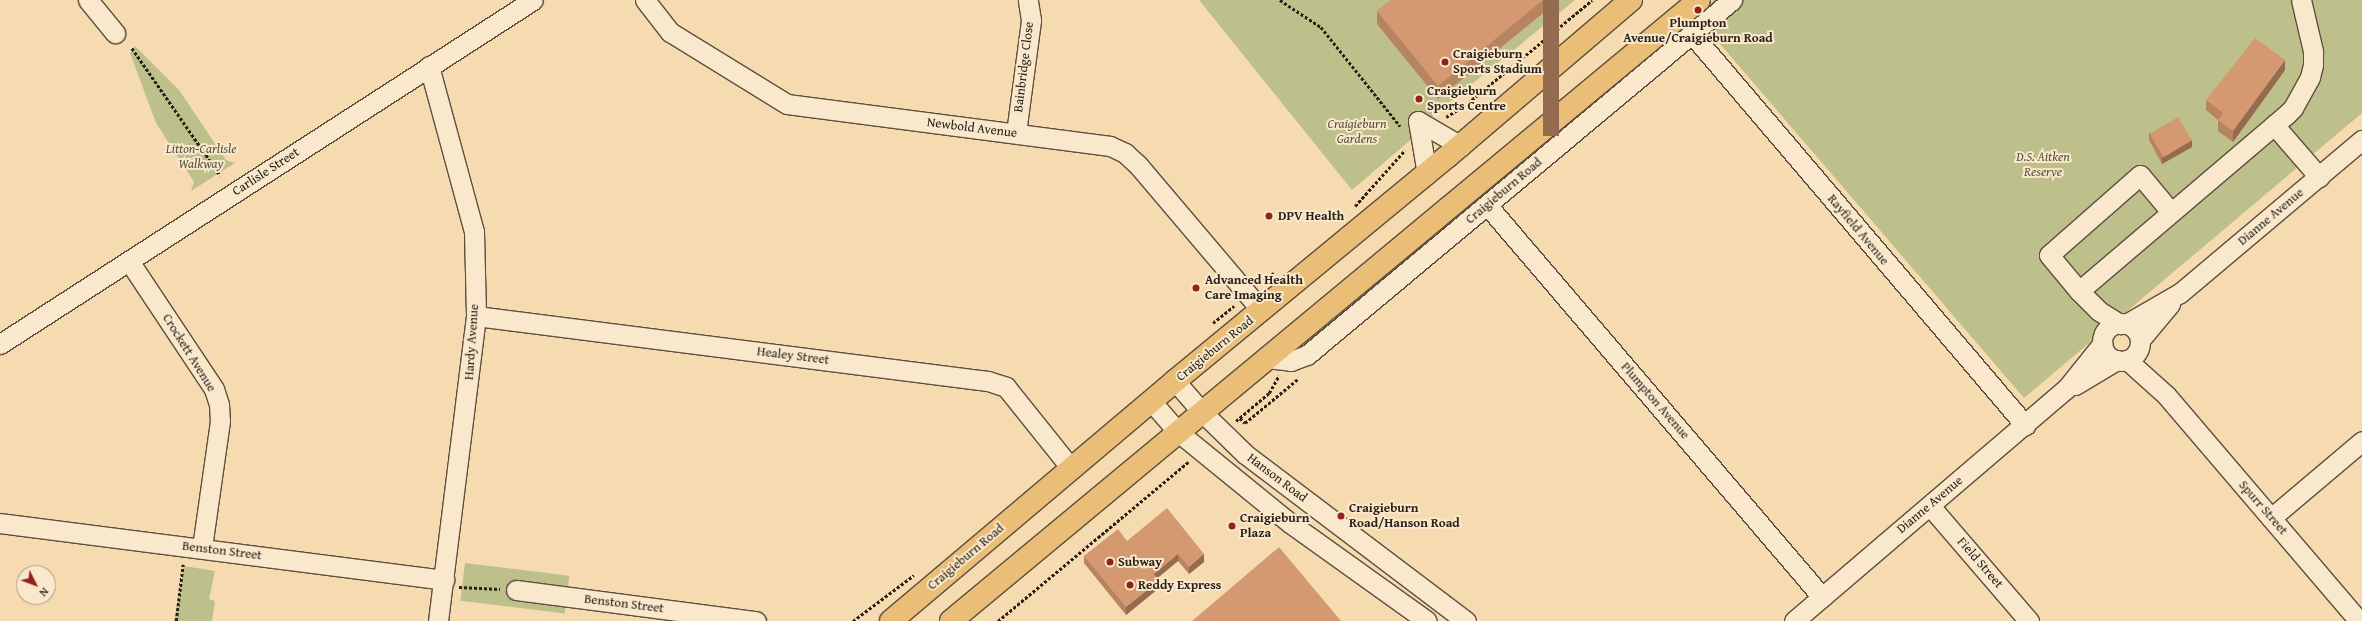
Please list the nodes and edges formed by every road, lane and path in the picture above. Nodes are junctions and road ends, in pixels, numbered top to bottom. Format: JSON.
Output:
{"nodes":[{"id":1,"x":88,"y":0,"type":"edge"},
{"id":2,"x":532,"y":0,"type":"edge"},
{"id":3,"x":645,"y":0,"type":"edge"},
{"id":4,"x":1028,"y":0,"type":"edge"},
{"id":5,"x":1280,"y":0,"type":"edge"},
{"id":6,"x":1631,"y":0,"type":"edge"},
{"id":7,"x":1699,"y":0,"type":"edge"},
{"id":8,"x":1732,"y":0,"type":"edge"},
{"id":9,"x":2301,"y":0,"type":"edge"},
{"id":10,"x":115,"y":33,"type":"dead end"},
{"id":11,"x":1692,"y":34,"type":"junction"},
{"id":12,"x":132,"y":48,"type":"dead end"},
{"id":13,"x":429,"y":66,"type":"junction"},
{"id":14,"x":2274,"y":125,"type":"junction"},
{"id":15,"x":1404,"y":131,"type":"dead end"},
{"id":16,"x":1016,"y":133,"type":"junction"},
{"id":17,"x":2362,"y":140,"type":"edge"},
{"id":18,"x":1461,"y":146,"type":"junction"},
{"id":19,"x":1427,"y":174,"type":"junction"},
{"id":20,"x":220,"y":175,"type":"dead end"},
{"id":21,"x":2319,"y":177,"type":"junction"},
{"id":22,"x":1487,"y":206,"type":"junction"},
{"id":23,"x":2171,"y":212,"type":"junction"},
{"id":24,"x":129,"y":261,"type":"junction"},
{"id":25,"x":1267,"y":278,"type":"dead end"},
{"id":26,"x":1260,"y":283,"type":"dead end"},
{"id":27,"x":2180,"y":293,"type":"junction"},
{"id":28,"x":2083,"y":296,"type":"junction"},
{"id":29,"x":1261,"y":310,"type":"junction"},
{"id":30,"x":476,"y":316,"type":"junction"},
{"id":31,"x":2123,"y":324,"type":"junction"},
{"id":32,"x":2102,"y":341,"type":"junction"},
{"id":33,"x":0,"y":344,"type":"edge"},
{"id":34,"x":2130,"y":353,"type":"junction"},
{"id":35,"x":1277,"y":359,"type":"junction"},
{"id":36,"x":1175,"y":381,"type":"junction"},
{"id":37,"x":2066,"y":389,"type":"junction"},
{"id":38,"x":1151,"y":400,"type":"junction"},
{"id":39,"x":1202,"y":412,"type":"junction"},
{"id":40,"x":2025,"y":425,"type":"junction"},
{"id":41,"x":1178,"y":432,"type":"junction"},
{"id":42,"x":1222,"y":433,"type":"junction"},
{"id":43,"x":2362,"y":441,"type":"edge"},
{"id":44,"x":1200,"y":451,"type":"junction"},
{"id":45,"x":1071,"y":468,"type":"junction"},
{"id":46,"x":1930,"y":506,"type":"junction"},
{"id":47,"x":2271,"y":518,"type":"junction"},
{"id":48,"x":0,"y":523,"type":"edge"},
{"id":49,"x":202,"y":548,"type":"junction"},
{"id":50,"x":184,"y":560,"type":"dead end"},
{"id":51,"x":916,"y":573,"type":"dead end"},
{"id":52,"x":444,"y":580,"type":"junction"},
{"id":53,"x":516,"y":590,"type":"joint"},
{"id":54,"x":1822,"y":597,"type":"junction"},
{"id":55,"x":176,"y":621,"type":"edge"},
{"id":56,"x":438,"y":621,"type":"edge"},
{"id":57,"x":756,"y":621,"type":"edge"},
{"id":58,"x":853,"y":621,"type":"edge"},
{"id":59,"x":891,"y":621,"type":"edge"},
{"id":60,"x":951,"y":621,"type":"edge"},
{"id":61,"x":998,"y":621,"type":"edge"},
{"id":62,"x":1427,"y":621,"type":"edge"},
{"id":63,"x":1466,"y":621,"type":"edge"},
{"id":64,"x":1794,"y":621,"type":"edge"},
{"id":65,"x":2029,"y":621,"type":"edge"},
{"id":66,"x":2359,"y":621,"type":"edge"}],
"edges":[{"from":1,"to":10,"type":"street"},
{"from":2,"to":13,"type":"street","name":"Carlisle Street"},
{"from":3,"to":16,"type":"street","name":"Newbold Avenue"},
{"from":4,"to":16,"type":"street","name":"Bainbridge Close"},
{"from":5,"to":15,"type":"path"},
{"from":6,"to":18,"type":"main road","name":"Craigieburn Road"},
{"from":7,"to":35,"type":"main road","name":"Craigieburn Road"},
{"from":8,"to":11,"type":"street","name":"Craigieburn Road"},
{"from":9,"to":14,"type":"street"},
{"from":11,"to":22,"type":"street","name":"Craigieburn Road"},
{"from":11,"to":40,"type":"street","name":"Rayfield Avenue"},
{"from":12,"to":20,"type":"path"},
{"from":13,"to":24,"type":"street","name":"Carlisle Street"},
{"from":13,"to":30,"type":"street","name":"Hardy Avenue"},
{"from":14,"to":21,"type":"street"},
{"from":14,"to":23,"type":"street"},
{"from":16,"to":29,"type":"street","name":"Newbold Avenue"},
{"from":17,"to":21,"type":"street","name":"Dianne Avenue"},
{"from":18,"to":19,"type":"main road","name":"Craigieburn Road"},
{"from":18,"to":19,"type":"street"},
{"from":19,"to":29,"type":"main road","name":"Craigieburn Road"},
{"from":21,"to":27,"type":"street","name":"Dianne Avenue"},
{"from":22,"to":35,"type":"street","name":"Craigieburn Road"},
{"from":22,"to":54,"type":"street","name":"Plumpton Avenue"},
{"from":23,"to":28,"type":"street"},
{"from":23,"to":28,"type":"street"},
{"from":24,"to":33,"type":"street","name":"Carlisle Street"},
{"from":24,"to":49,"type":"street","name":"Crockett Avenue"},
{"from":25,"to":26,"type":"path"},
{"from":27,"to":31,"type":"street","name":"Dianne Avenue"},
{"from":27,"to":34,"type":"street","name":"Dianne Avenue"},
{"from":28,"to":31,"type":"street"},
{"from":28,"to":32,"type":"street"},
{"from":29,"to":36,"type":"main road","name":"Craigieburn Road"},
{"from":30,"to":45,"type":"street","name":"Healey Street"},
{"from":30,"to":52,"type":"street","name":"Hardy Avenue"},
{"from":31,"to":32,"type":"street"},
{"from":31,"to":34,"type":"street"},
{"from":32,"to":34,"type":"street"},
{"from":32,"to":37,"type":"street","name":"Dianne Avenue"},
{"from":34,"to":37,"type":"street","name":"Dianne Avenue"},
{"from":34,"to":47,"type":"street","name":"Spurr Street"},
{"from":35,"to":39,"type":"main road","name":"Craigieburn Road"},
{"from":35,"to":42,"type":"path"},
{"from":36,"to":38,"type":"main road","name":"Craigieburn Road"},
{"from":36,"to":39,"type":"street","name":"Hanson Road"},
{"from":37,"to":40,"type":"street","name":"Dianne Avenue"},
{"from":38,"to":41,"type":"street","name":"Hanson Road"},
{"from":38,"to":45,"type":"main road","name":"Craigieburn Road"},
{"from":39,"to":41,"type":"main road","name":"Craigieburn Road"},
{"from":39,"to":42,"type":"street","name":"Hanson Road"},
{"from":40,"to":46,"type":"street","name":"Dianne Avenue"},
{"from":41,"to":44,"type":"street","name":"Hanson Road"},
{"from":41,"to":60,"type":"main road","name":"Craigieburn Road"},
{"from":42,"to":63,"type":"street","name":"Hanson Road"},
{"from":43,"to":47,"type":"street"},
{"from":44,"to":61,"type":"path"},
{"from":44,"to":62,"type":"street","name":"Hanson Road"},
{"from":45,"to":59,"type":"main road","name":"Craigieburn Road"},
{"from":46,"to":54,"type":"street","name":"Dianne Avenue"},
{"from":46,"to":65,"type":"street","name":"Field Street"},
{"from":47,"to":66,"type":"street","name":"Spurr Street"},
{"from":48,"to":49,"type":"street","name":"Benston Street"},
{"from":49,"to":52,"type":"street","name":"Benston Street"},
{"from":50,"to":55,"type":"path"},
{"from":51,"to":58,"type":"path"},
{"from":52,"to":53,"type":"path"},
{"from":52,"to":56,"type":"street","name":"Hardy Avenue"},
{"from":53,"to":57,"type":"street","name":"Benston Street"},
{"from":54,"to":64,"type":"street","name":"Dianne Avenue"}]}
